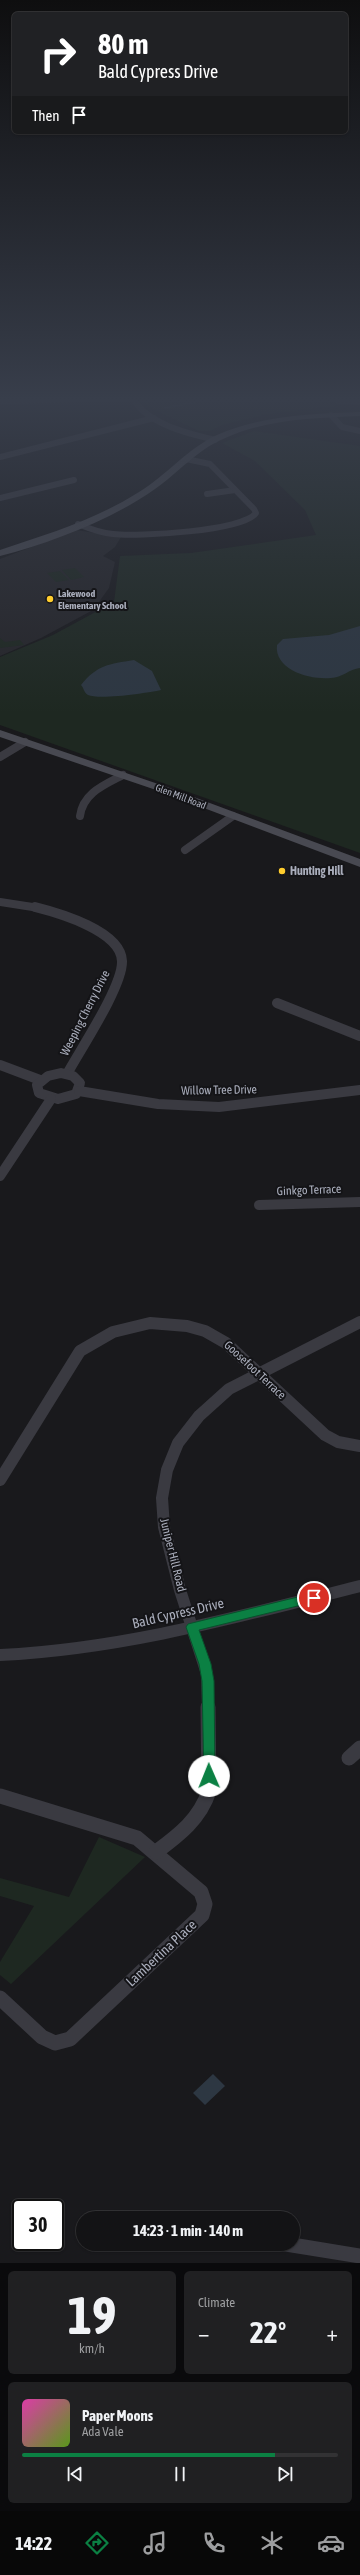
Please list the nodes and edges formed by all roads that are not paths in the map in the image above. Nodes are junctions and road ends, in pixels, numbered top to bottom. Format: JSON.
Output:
{"nodes":[{"id":1,"x":128,"y":502,"type":"edge"},
{"id":2,"x":246,"y":502,"type":"edge"},
{"id":3,"x":78,"y":524,"type":"junction"},
{"id":4,"x":0,"y":553,"type":"edge"},
{"id":5,"x":0,"y":733,"type":"edge"},
{"id":6,"x":25,"y":742,"type":"junction"},
{"id":7,"x":0,"y":757,"type":"edge"},
{"id":8,"x":123,"y":775,"type":"junction"},
{"id":9,"x":80,"y":816,"type":"dead end"},
{"id":10,"x":233,"y":816,"type":"junction"},
{"id":11,"x":185,"y":850,"type":"dead end"},
{"id":12,"x":360,"y":863,"type":"edge"},
{"id":13,"x":0,"y":902,"type":"edge"},
{"id":14,"x":277,"y":1003,"type":"dead end"},
{"id":15,"x":360,"y":1036,"type":"edge"},
{"id":16,"x":0,"y":1065,"type":"edge"},
{"id":17,"x":67,"y":1074,"type":"junction"},
{"id":18,"x":40,"y":1080,"type":"junction"},
{"id":19,"x":360,"y":1090,"type":"edge"},
{"id":20,"x":78,"y":1091,"type":"junction"},
{"id":21,"x":51,"y":1099,"type":"junction"},
{"id":22,"x":4,"y":1162,"type":"edge"},
{"id":23,"x":0,"y":1176,"type":"edge"},
{"id":24,"x":360,"y":1202,"type":"edge"},
{"id":25,"x":260,"y":1206,"type":"dead end"},
{"id":26,"x":360,"y":1322,"type":"edge"},
{"id":27,"x":259,"y":1374,"type":"junction"},
{"id":28,"x":360,"y":1446,"type":"edge"},
{"id":29,"x":0,"y":1480,"type":"edge"},
{"id":30,"x":360,"y":1586,"type":"edge"},
{"id":31,"x":192,"y":1627,"type":"junction"},
{"id":32,"x":0,"y":1655,"type":"edge"},
{"id":33,"x":360,"y":1748,"type":"edge"},
{"id":34,"x":349,"y":1758,"type":"dead end"},
{"id":35,"x":0,"y":1796,"type":"edge"},
{"id":36,"x":156,"y":1852,"type":"junction"},
{"id":37,"x":0,"y":1998,"type":"edge"},
{"id":38,"x":300,"y":2246,"type":"edge"},
{"id":39,"x":360,"y":2256,"type":"edge"}],
"edges":[{"from":1,"to":3,"type":"main road"},
{"from":2,"to":3,"type":"street"},
{"from":3,"to":4,"type":"main road"},
{"from":5,"to":6,"type":"main road","name":"Glen Mill Road"},
{"from":6,"to":7,"type":"street"},
{"from":6,"to":8,"type":"main road","name":"Glen Mill Road"},
{"from":8,"to":9,"type":"street"},
{"from":8,"to":10,"type":"main road","name":"Glen Mill Road"},
{"from":10,"to":11,"type":"street"},
{"from":10,"to":12,"type":"main road","name":"Glen Mill Road"},
{"from":13,"to":17,"type":"street","name":"Weeping Cherry Drive"},
{"from":14,"to":15,"type":"street"},
{"from":16,"to":18,"type":"street"},
{"from":17,"to":18,"type":"street"},
{"from":17,"to":20,"type":"street"},
{"from":18,"to":21,"type":"street"},
{"from":19,"to":20,"type":"street","name":"Willow Tree Drive"},
{"from":20,"to":21,"type":"street"},
{"from":21,"to":22,"type":"street"},
{"from":22,"to":23,"type":"street"},
{"from":24,"to":25,"type":"street","name":"Ginkgo Terrace"},
{"from":26,"to":27,"type":"street","name":"Juniper Hill Road"},
{"from":27,"to":28,"type":"street","name":"Goosefoot Terrace"},
{"from":27,"to":29,"type":"street","name":"Goosefoot Terrace"},
{"from":27,"to":31,"type":"street","name":"Juniper Hill Road"},
{"from":30,"to":31,"type":"street","name":"Bald Cypress Drive"},
{"from":31,"to":32,"type":"street","name":"Bald Cypress Drive"},
{"from":31,"to":36,"type":"street","name":"Juniper Hill Road"},
{"from":33,"to":34,"type":"street"},
{"from":35,"to":36,"type":"street","name":"Lambertina Place"},
{"from":36,"to":37,"type":"street","name":"Lambertina Place"},
{"from":38,"to":39,"type":"street"}]}
